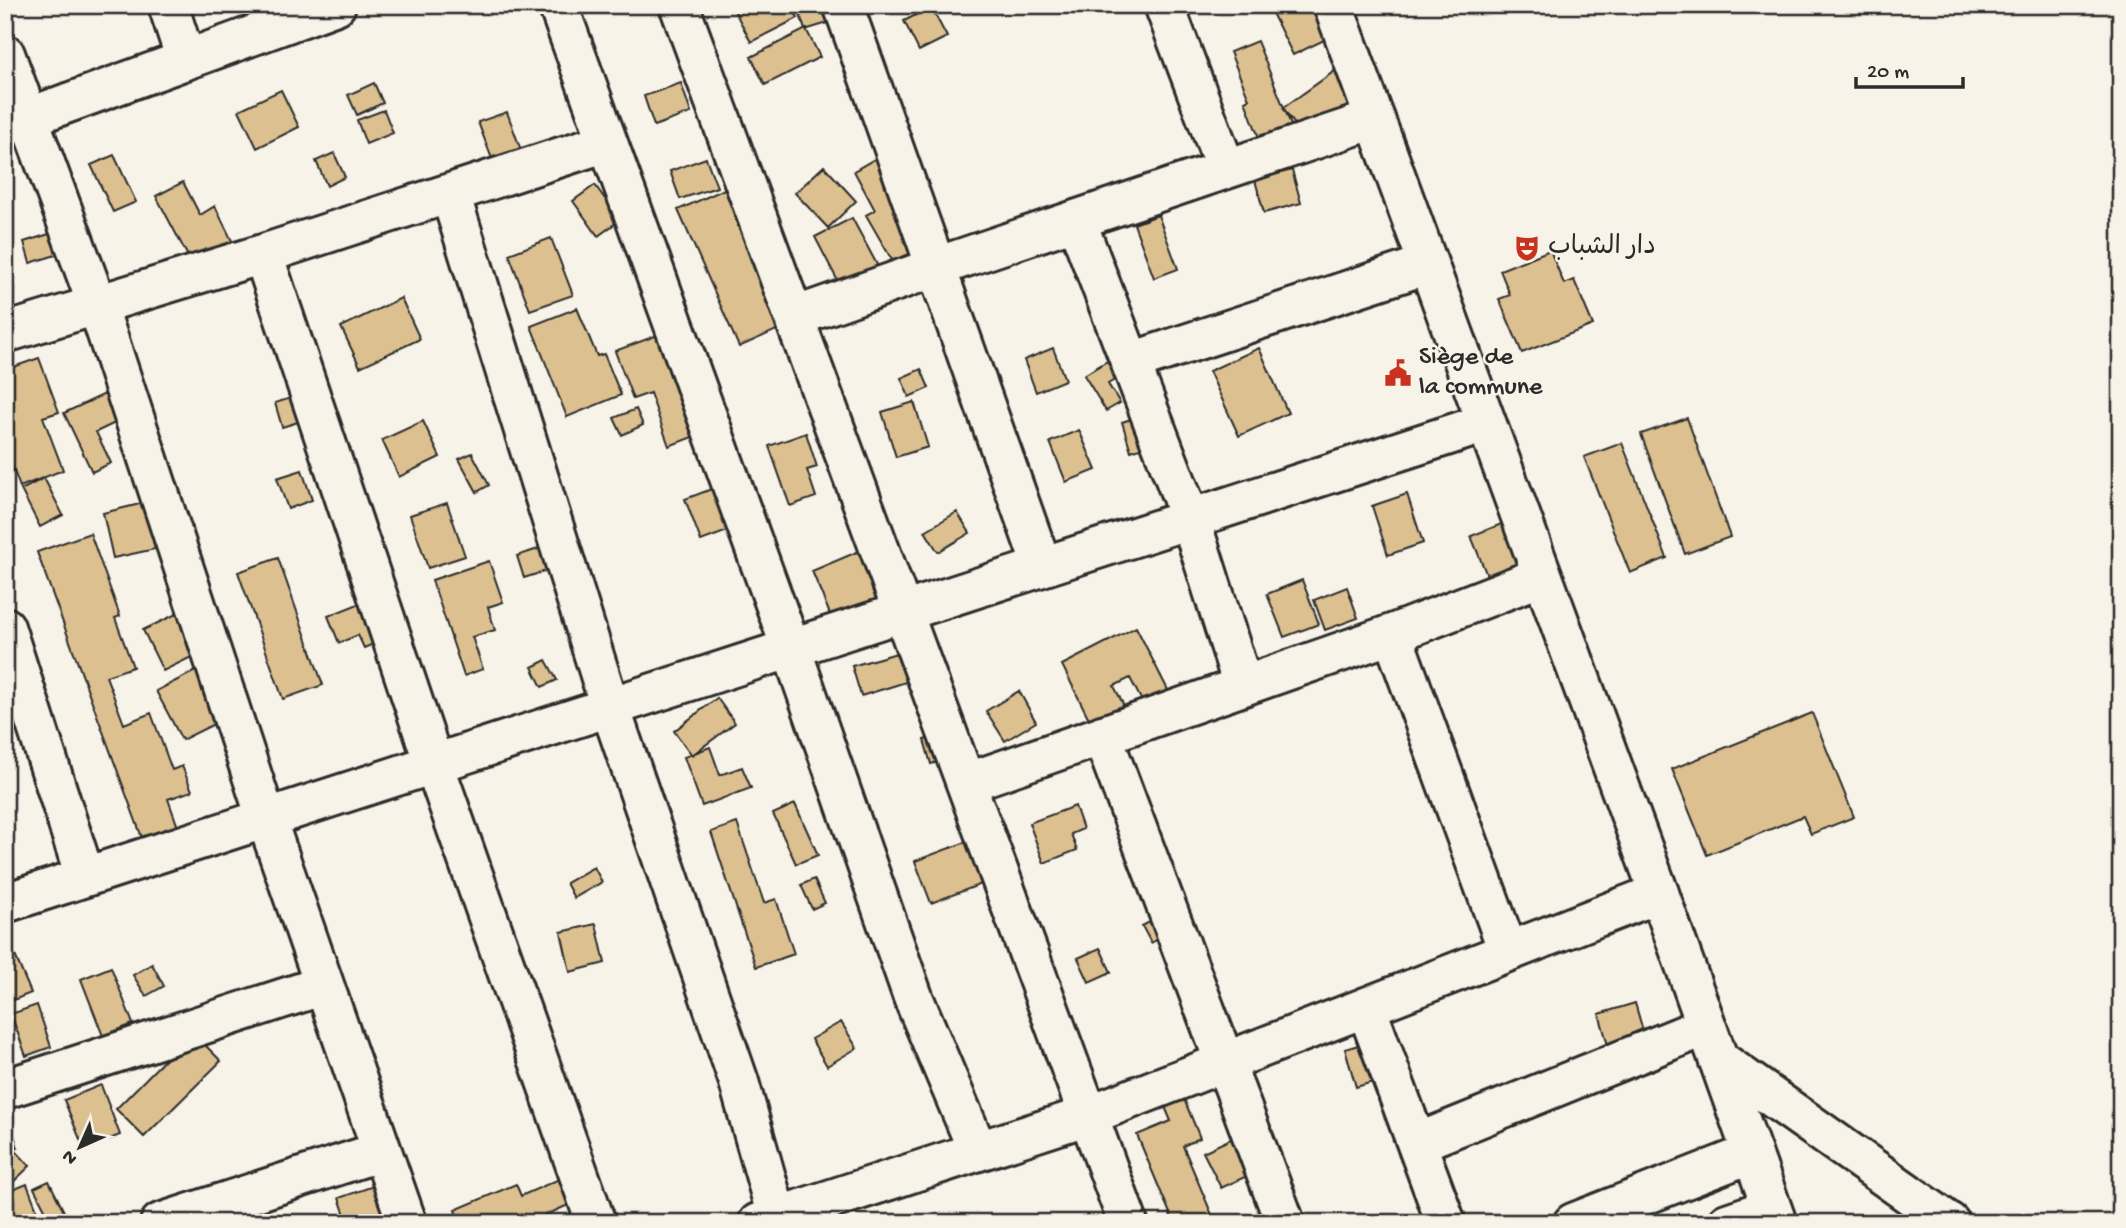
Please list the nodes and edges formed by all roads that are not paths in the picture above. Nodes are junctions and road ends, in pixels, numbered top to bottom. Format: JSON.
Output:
{"nodes":[{"id":1,"x":168,"y":5,"type":"edge"},
{"id":2,"x":335,"y":5,"type":"edge"},
{"id":3,"x":558,"y":5,"type":"edge"},
{"id":4,"x":679,"y":5,"type":"edge"},
{"id":5,"x":844,"y":5,"type":"edge"},
{"id":6,"x":1164,"y":5,"type":"edge"},
{"id":7,"x":1334,"y":5,"type":"edge"},
{"id":8,"x":5,"y":54,"type":"edge"},
{"id":9,"x":186,"y":60,"type":"junction"},
{"id":10,"x":1375,"y":119,"type":"junction"},
{"id":11,"x":18,"y":122,"type":"edge"},
{"id":12,"x":607,"y":142,"type":"junction"},
{"id":13,"x":1226,"y":169,"type":"junction"},
{"id":14,"x":450,"y":193,"type":"junction"},
{"id":15,"x":1076,"y":220,"type":"junction"},
{"id":16,"x":264,"y":254,"type":"junction"},
{"id":17,"x":1427,"y":264,"type":"junction"},
{"id":18,"x":936,"y":267,"type":"junction"},
{"id":19,"x":97,"y":304,"type":"junction"},
{"id":20,"x":794,"y":317,"type":"junction"},
{"id":21,"x":5,"y":333,"type":"edge"},
{"id":22,"x":1130,"y":362,"type":"junction"},
{"id":23,"x":1486,"y":423,"type":"junction"},
{"id":24,"x":1190,"y":518,"type":"junction"},
{"id":25,"x":1042,"y":566,"type":"junction"},
{"id":26,"x":1542,"y":576,"type":"junction"},
{"id":27,"x":902,"y":612,"type":"junction"},
{"id":28,"x":5,"y":627,"type":"edge"},
{"id":29,"x":1392,"y":634,"type":"junction"},
{"id":30,"x":791,"y":648,"type":"junction"},
{"id":31,"x":1243,"y":686,"type":"junction"},
{"id":32,"x":610,"y":707,"type":"junction"},
{"id":33,"x":1102,"y":734,"type":"junction"},
{"id":34,"x":434,"y":764,"type":"junction"},
{"id":35,"x":966,"y":783,"type":"junction"},
{"id":36,"x":266,"y":818,"type":"junction"},
{"id":37,"x":85,"y":877,"type":"junction"},
{"id":38,"x":1658,"y":893,"type":"junction"},
{"id":39,"x":5,"y":903,"type":"edge"},
{"id":40,"x":1508,"y":951,"type":"junction"},
{"id":41,"x":324,"y":985,"type":"junction"},
{"id":42,"x":1366,"y":1007,"type":"junction"},
{"id":43,"x":1712,"y":1043,"type":"junction"},
{"id":44,"x":1225,"y":1062,"type":"junction"},
{"id":45,"x":5,"y":1089,"type":"edge"},
{"id":46,"x":1088,"y":1115,"type":"junction"},
{"id":47,"x":1417,"y":1143,"type":"junction"},
{"id":48,"x":382,"y":1151,"type":"junction"},
{"id":49,"x":978,"y":1151,"type":"junction"},
{"id":50,"x":1752,"y":1153,"type":"junction"},
{"id":51,"x":1774,"y":1215,"type":"edge"},
{"id":52,"x":768,"y":1220,"type":"edge"},
{"id":53,"x":160,"y":1223,"type":"edge"},
{"id":54,"x":407,"y":1223,"type":"edge"},
{"id":55,"x":596,"y":1223,"type":"edge"},
{"id":56,"x":1128,"y":1223,"type":"edge"},
{"id":57,"x":1285,"y":1223,"type":"edge"},
{"id":58,"x":1446,"y":1223,"type":"edge"},
{"id":59,"x":1573,"y":1223,"type":"edge"},
{"id":60,"x":1727,"y":1223,"type":"edge"},
{"id":61,"x":1950,"y":1223,"type":"edge"}],
"edges":[{"from":1,"to":9,"type":"street"},
{"from":2,"to":9,"type":"street"},
{"from":3,"to":12,"type":"street"},
{"from":4,"to":20,"type":"street"},
{"from":5,"to":18,"type":"street"},
{"from":6,"to":13,"type":"street"},
{"from":7,"to":10,"type":"street"},
{"from":8,"to":11,"type":"street"},
{"from":9,"to":11,"type":"street"},
{"from":10,"to":13,"type":"street"},
{"from":10,"to":17,"type":"street"},
{"from":11,"to":19,"type":"street"},
{"from":12,"to":14,"type":"street"},
{"from":12,"to":30,"type":"street"},
{"from":13,"to":15,"type":"street"},
{"from":14,"to":16,"type":"street"},
{"from":14,"to":32,"type":"street"},
{"from":15,"to":18,"type":"street"},
{"from":15,"to":22,"type":"street"},
{"from":16,"to":19,"type":"street"},
{"from":16,"to":34,"type":"street"},
{"from":17,"to":22,"type":"street"},
{"from":17,"to":23,"type":"street"},
{"from":18,"to":20,"type":"street"},
{"from":18,"to":25,"type":"street"},
{"from":19,"to":21,"type":"street"},
{"from":19,"to":36,"type":"street"},
{"from":20,"to":27,"type":"street"},
{"from":22,"to":24,"type":"street"},
{"from":23,"to":24,"type":"street"},
{"from":23,"to":26,"type":"street"},
{"from":24,"to":25,"type":"street"},
{"from":24,"to":31,"type":"street"},
{"from":25,"to":27,"type":"street"},
{"from":26,"to":29,"type":"street"},
{"from":26,"to":38,"type":"street"},
{"from":27,"to":30,"type":"street"},
{"from":27,"to":35,"type":"street"},
{"from":28,"to":37,"type":"street"},
{"from":29,"to":31,"type":"street"},
{"from":29,"to":40,"type":"street"},
{"from":30,"to":32,"type":"street"},
{"from":30,"to":49,"type":"street"},
{"from":31,"to":33,"type":"street"},
{"from":32,"to":34,"type":"street"},
{"from":32,"to":52,"type":"street"},
{"from":33,"to":35,"type":"street"},
{"from":33,"to":44,"type":"street"},
{"from":34,"to":36,"type":"street"},
{"from":34,"to":55,"type":"street"},
{"from":35,"to":46,"type":"street"},
{"from":36,"to":37,"type":"street"},
{"from":36,"to":41,"type":"street"},
{"from":37,"to":39,"type":"street"},
{"from":38,"to":40,"type":"street"},
{"from":38,"to":43,"type":"street"},
{"from":40,"to":42,"type":"street"},
{"from":41,"to":45,"type":"street"},
{"from":41,"to":48,"type":"street"},
{"from":42,"to":44,"type":"street"},
{"from":42,"to":47,"type":"street"},
{"from":43,"to":47,"type":"street"},
{"from":43,"to":50,"type":"street"},
{"from":43,"to":61,"type":"street"},
{"from":44,"to":46,"type":"street"},
{"from":44,"to":57,"type":"street"},
{"from":46,"to":49,"type":"street"},
{"from":46,"to":56,"type":"street"},
{"from":47,"to":58,"type":"street"},
{"from":48,"to":53,"type":"street"},
{"from":48,"to":54,"type":"street"},
{"from":49,"to":52,"type":"street"},
{"from":50,"to":51,"type":"street"},
{"from":50,"to":59,"type":"street"},
{"from":51,"to":60,"type":"street"}]}
